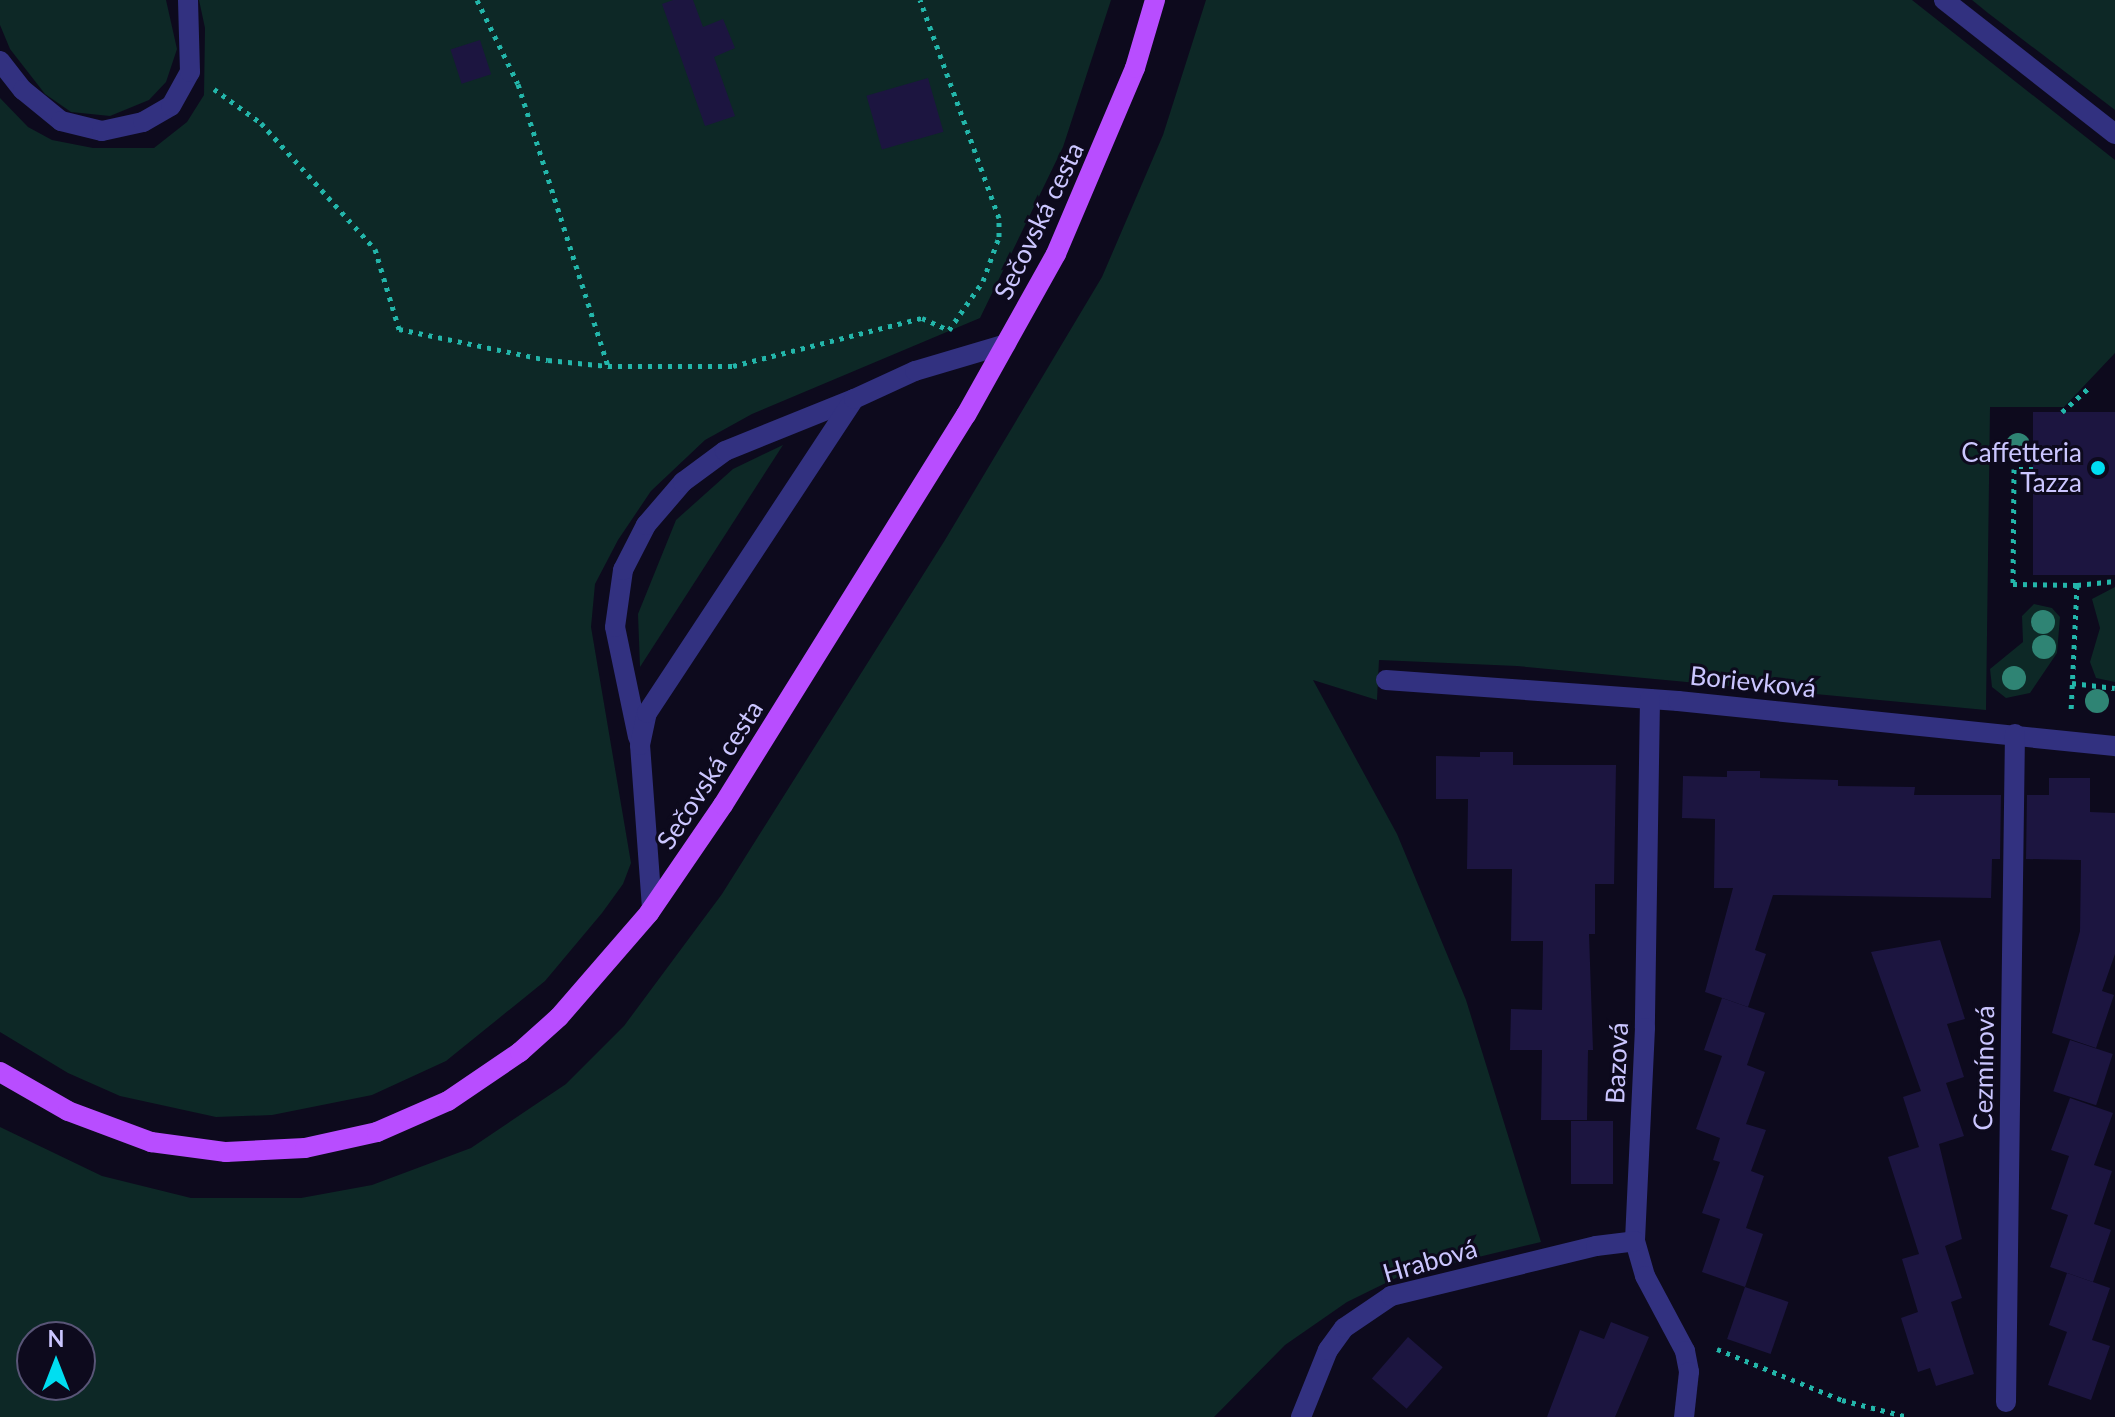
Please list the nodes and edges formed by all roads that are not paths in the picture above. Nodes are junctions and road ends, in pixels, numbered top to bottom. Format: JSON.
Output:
{"nodes":[{"id":1,"x":188,"y":0,"type":"edge"},
{"id":2,"x":1155,"y":0,"type":"edge"},
{"id":3,"x":1944,"y":0,"type":"edge"},
{"id":4,"x":0,"y":61,"type":"edge"},
{"id":5,"x":2115,"y":134,"type":"edge"},
{"id":6,"x":1006,"y":344,"type":"junction"},
{"id":7,"x":854,"y":399,"type":"junction"},
{"id":8,"x":1386,"y":680,"type":"dead end"},
{"id":9,"x":1650,"y":699,"type":"junction"},
{"id":10,"x":2015,"y":734,"type":"junction"},
{"id":11,"x":640,"y":745,"type":"junction"},
{"id":12,"x":2115,"y":746,"type":"edge"},
{"id":13,"x":652,"y":908,"type":"junction"},
{"id":14,"x":0,"y":1072,"type":"edge"},
{"id":15,"x":1635,"y":1241,"type":"junction"},
{"id":16,"x":2006,"y":1402,"type":"dead end"},
{"id":17,"x":1301,"y":1417,"type":"edge"},
{"id":18,"x":1684,"y":1417,"type":"edge"}],
"edges":[{"from":1,"to":4,"type":"street"},
{"from":2,"to":6,"type":"main road","name":"Sečovská cesta"},
{"from":3,"to":5,"type":"street"},
{"from":6,"to":7,"type":"street"},
{"from":6,"to":13,"type":"main road","name":"Sečovská cesta"},
{"from":7,"to":11,"type":"street"},
{"from":7,"to":11,"type":"street"},
{"from":8,"to":9,"type":"street","name":"Borievková"},
{"from":9,"to":10,"type":"street","name":"Borievková"},
{"from":9,"to":15,"type":"street","name":"Bazová"},
{"from":10,"to":12,"type":"street","name":"Borievková"},
{"from":10,"to":16,"type":"street","name":"Cezmínová"},
{"from":11,"to":13,"type":"street"},
{"from":13,"to":14,"type":"main road","name":"Sečovská cesta"},
{"from":15,"to":17,"type":"street","name":"Hrabová"},
{"from":15,"to":18,"type":"street","name":"Bazová"}]}
